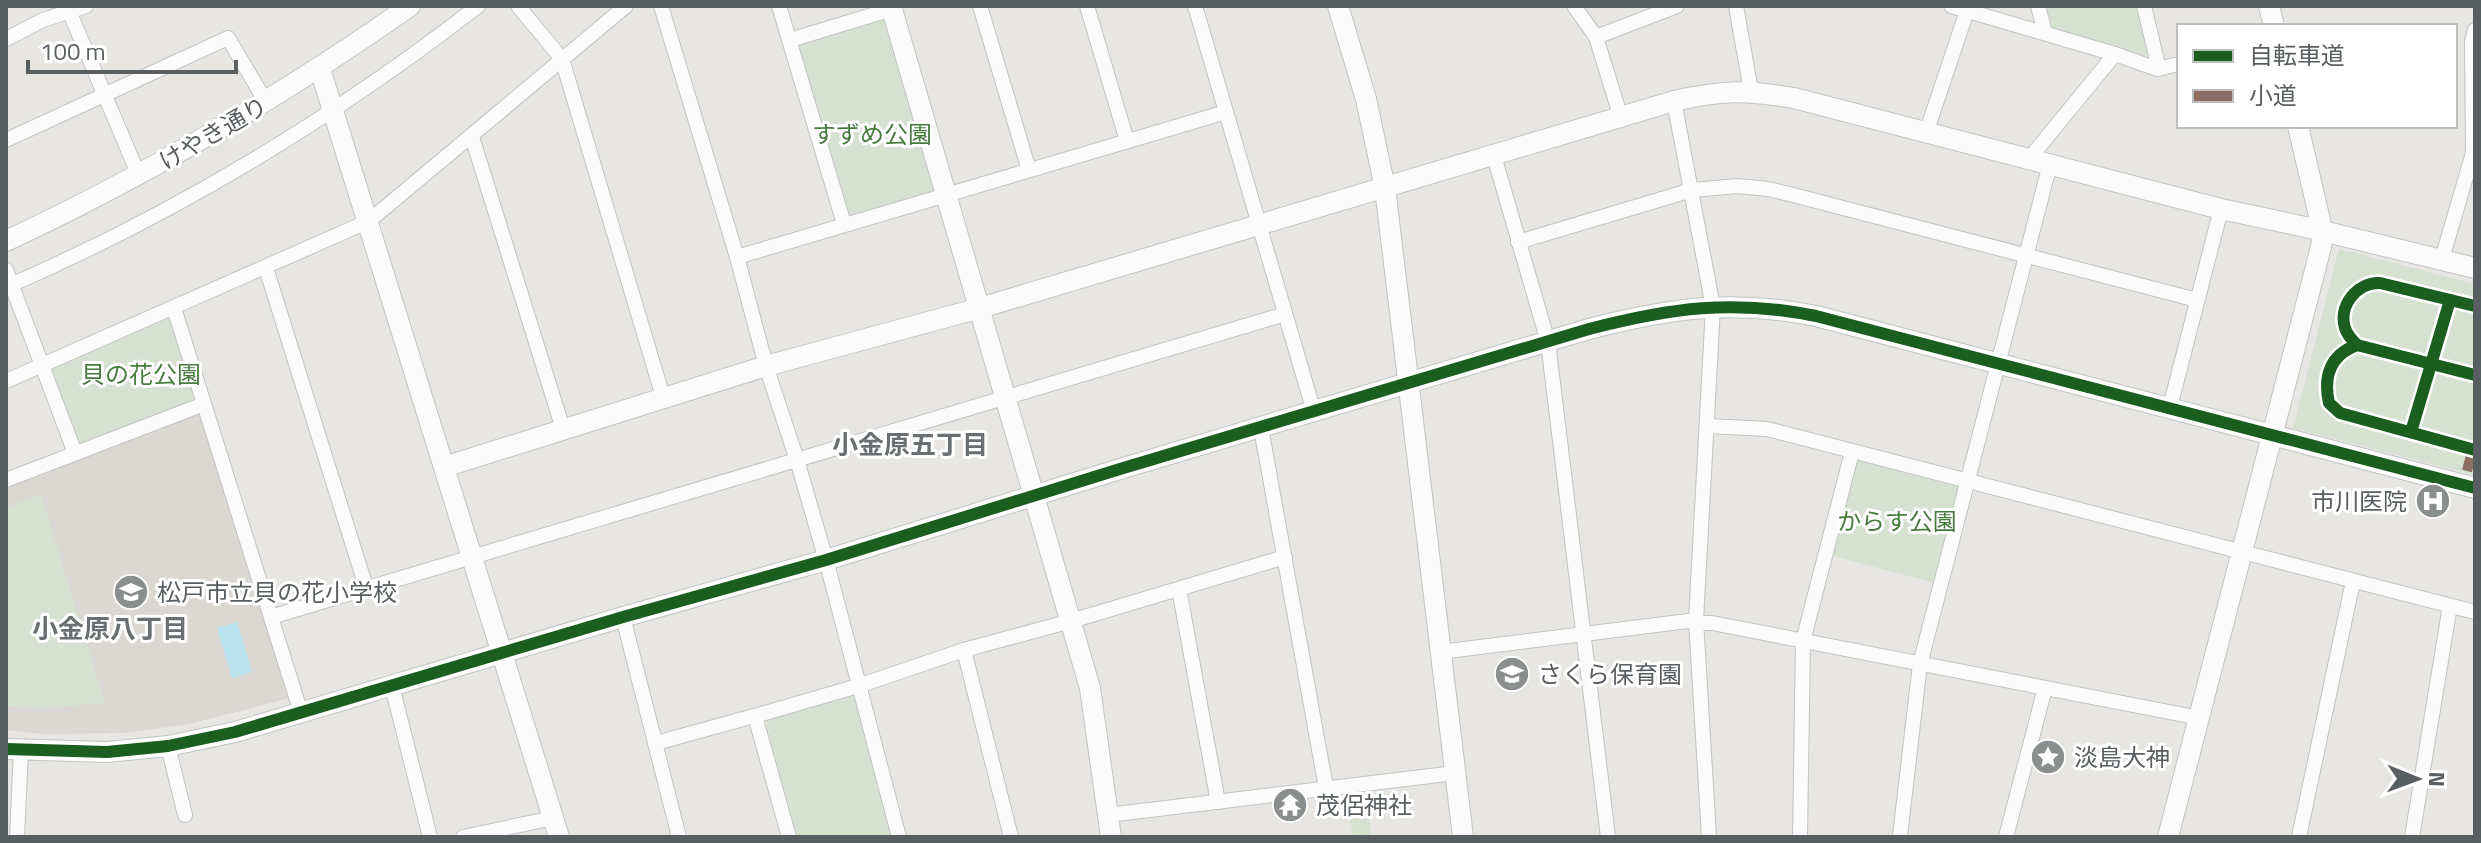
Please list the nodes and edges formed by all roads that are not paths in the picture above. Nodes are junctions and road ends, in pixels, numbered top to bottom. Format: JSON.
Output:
{"nodes":[{"id":1,"x":86,"y":6,"type":"edge"},
{"id":2,"x":410,"y":6,"type":"edge"},
{"id":3,"x":478,"y":6,"type":"edge"},
{"id":4,"x":518,"y":6,"type":"edge"},
{"id":5,"x":626,"y":6,"type":"edge"},
{"id":6,"x":661,"y":6,"type":"edge"},
{"id":7,"x":779,"y":6,"type":"edge"},
{"id":8,"x":980,"y":6,"type":"edge"},
{"id":9,"x":1087,"y":6,"type":"edge"},
{"id":10,"x":1195,"y":6,"type":"edge"},
{"id":11,"x":1338,"y":6,"type":"edge"},
{"id":12,"x":1574,"y":6,"type":"edge"},
{"id":13,"x":1677,"y":6,"type":"edge"},
{"id":14,"x":1736,"y":6,"type":"edge"},
{"id":15,"x":1951,"y":6,"type":"edge"},
{"id":16,"x":2038,"y":6,"type":"edge"},
{"id":17,"x":2144,"y":6,"type":"edge"},
{"id":18,"x":891,"y":7,"type":"edge"},
{"id":19,"x":68,"y":9,"type":"edge"},
{"id":20,"x":1967,"y":11,"type":"junction"},
{"id":21,"x":2045,"y":33,"type":"junction"},
{"id":22,"x":1596,"y":37,"type":"junction"},
{"id":23,"x":2474,"y":38,"type":"edge"},
{"id":24,"x":6,"y":39,"type":"edge"},
{"id":25,"x":790,"y":40,"type":"junction"},
{"id":26,"x":2115,"y":54,"type":"junction"},
{"id":27,"x":562,"y":59,"type":"junction"},
{"id":28,"x":2177,"y":64,"type":"edge"},
{"id":29,"x":320,"y":69,"type":"junction"},
{"id":30,"x":2159,"y":69,"type":"junction"},
{"id":31,"x":1751,"y":91,"type":"junction"},
{"id":32,"x":2472,"y":92,"type":"junction"},
{"id":33,"x":106,"y":94,"type":"junction"},
{"id":34,"x":2457,"y":95,"type":"edge"},
{"id":35,"x":1674,"y":101,"type":"junction"},
{"id":36,"x":266,"y":102,"type":"junction"},
{"id":37,"x":334,"y":111,"type":"junction"},
{"id":38,"x":1226,"y":112,"type":"junction"},
{"id":39,"x":1621,"y":118,"type":"junction"},
{"id":40,"x":2298,"y":128,"type":"edge"},
{"id":41,"x":1926,"y":133,"type":"junction"},
{"id":42,"x":472,"y":137,"type":"junction"},
{"id":43,"x":6,"y":140,"type":"edge"},
{"id":44,"x":1127,"y":141,"type":"junction"},
{"id":45,"x":2474,"y":153,"type":"edge"},
{"id":46,"x":1494,"y":156,"type":"junction"},
{"id":47,"x":2029,"y":159,"type":"junction"},
{"id":48,"x":2050,"y":164,"type":"junction"},
{"id":49,"x":1029,"y":170,"type":"junction"},
{"id":50,"x":139,"y":176,"type":"junction"},
{"id":51,"x":1385,"y":188,"type":"junction"},
{"id":52,"x":1692,"y":190,"type":"junction"},
{"id":53,"x":947,"y":194,"type":"junction"},
{"id":54,"x":2221,"y":209,"type":"junction"},
{"id":55,"x":369,"y":221,"type":"junction"},
{"id":56,"x":844,"y":224,"type":"junction"},
{"id":57,"x":1260,"y":225,"type":"junction"},
{"id":58,"x":2323,"y":233,"type":"junction"},
{"id":59,"x":6,"y":241,"type":"edge"},
{"id":60,"x":1518,"y":242,"type":"junction"},
{"id":61,"x":2026,"y":256,"type":"junction"},
{"id":62,"x":737,"y":257,"type":"junction"},
{"id":63,"x":2442,"y":259,"type":"junction"},
{"id":64,"x":266,"y":268,"type":"junction"},
{"id":65,"x":2475,"y":268,"type":"edge"},
{"id":66,"x":8,"y":280,"type":"edge"},
{"id":67,"x":2197,"y":300,"type":"junction"},
{"id":68,"x":1713,"y":307,"type":"junction"},
{"id":69,"x":174,"y":308,"type":"junction"},
{"id":70,"x":980,"y":308,"type":"junction"},
{"id":71,"x":1285,"y":314,"type":"junction"},
{"id":72,"x":1548,"y":342,"type":"junction"},
{"id":73,"x":1999,"y":363,"type":"junction"},
{"id":74,"x":42,"y":366,"type":"junction"},
{"id":75,"x":766,"y":366,"type":"junction"},
{"id":76,"x":6,"y":381,"type":"edge"},
{"id":77,"x":1409,"y":383,"type":"junction"},
{"id":78,"x":663,"y":397,"type":"junction"},
{"id":79,"x":1007,"y":399,"type":"junction"},
{"id":80,"x":204,"y":404,"type":"junction"},
{"id":81,"x":2170,"y":407,"type":"junction"},
{"id":82,"x":1314,"y":412,"type":"junction"},
{"id":83,"x":1708,"y":426,"type":"junction"},
{"id":84,"x":1261,"y":428,"type":"junction"},
{"id":85,"x":563,"y":429,"type":"junction"},
{"id":86,"x":2273,"y":435,"type":"junction"},
{"id":87,"x":1852,"y":452,"type":"junction"},
{"id":88,"x":75,"y":453,"type":"junction"},
{"id":89,"x":797,"y":460,"type":"junction"},
{"id":90,"x":444,"y":467,"type":"junction"},
{"id":91,"x":6,"y":480,"type":"edge"},
{"id":92,"x":1967,"y":482,"type":"junction"},
{"id":93,"x":2475,"y":488,"type":"edge"},
{"id":94,"x":1035,"y":495,"type":"junction"},
{"id":95,"x":2243,"y":552,"type":"junction"},
{"id":96,"x":472,"y":557,"type":"junction"},
{"id":97,"x":1285,"y":557,"type":"junction"},
{"id":98,"x":826,"y":560,"type":"junction"},
{"id":99,"x":2353,"y":581,"type":"junction"},
{"id":100,"x":366,"y":587,"type":"junction"},
{"id":101,"x":1179,"y":589,"type":"junction"},
{"id":102,"x":2450,"y":606,"type":"junction"},
{"id":103,"x":2475,"y":612,"type":"edge"},
{"id":104,"x":271,"y":617,"type":"junction"},
{"id":105,"x":623,"y":617,"type":"junction"},
{"id":106,"x":1071,"y":621,"type":"junction"},
{"id":107,"x":1696,"y":622,"type":"junction"},
{"id":108,"x":1583,"y":634,"type":"junction"},
{"id":109,"x":1803,"y":641,"type":"junction"},
{"id":110,"x":964,"y":650,"type":"junction"},
{"id":111,"x":1440,"y":652,"type":"junction"},
{"id":112,"x":501,"y":653,"type":"junction"},
{"id":113,"x":1920,"y":664,"type":"junction"},
{"id":114,"x":392,"y":686,"type":"junction"},
{"id":115,"x":858,"y":686,"type":"junction"},
{"id":116,"x":2045,"y":688,"type":"junction"},
{"id":117,"x":301,"y":713,"type":"junction"},
{"id":118,"x":755,"y":716,"type":"junction"},
{"id":119,"x":2200,"y":718,"type":"junction"},
{"id":120,"x":656,"y":743,"type":"junction"},
{"id":121,"x":168,"y":746,"type":"junction"},
{"id":122,"x":14,"y":750,"type":"edge"},
{"id":123,"x":1455,"y":773,"type":"junction"},
{"id":124,"x":1326,"y":788,"type":"junction"},
{"id":125,"x":1218,"y":802,"type":"junction"},
{"id":126,"x":185,"y":815,"type":"dead end"},
{"id":127,"x":1108,"y":815,"type":"junction"},
{"id":128,"x":556,"y":827,"type":"edge"},
{"id":129,"x":17,"y":837,"type":"edge"},
{"id":130,"x":430,"y":837,"type":"edge"},
{"id":131,"x":463,"y":837,"type":"edge"},
{"id":132,"x":679,"y":837,"type":"edge"},
{"id":133,"x":789,"y":837,"type":"edge"},
{"id":134,"x":899,"y":837,"type":"edge"},
{"id":135,"x":1011,"y":837,"type":"edge"},
{"id":136,"x":1111,"y":837,"type":"edge"},
{"id":137,"x":1463,"y":837,"type":"edge"},
{"id":138,"x":1608,"y":837,"type":"edge"},
{"id":139,"x":1709,"y":837,"type":"edge"},
{"id":140,"x":1800,"y":837,"type":"edge"},
{"id":141,"x":1899,"y":837,"type":"edge"},
{"id":142,"x":2006,"y":837,"type":"edge"},
{"id":143,"x":2168,"y":837,"type":"edge"},
{"id":144,"x":2299,"y":837,"type":"edge"},
{"id":145,"x":2412,"y":837,"type":"edge"}],
"edges":[{"from":1,"to":19,"type":"street"},
{"from":2,"to":29,"type":"street","name":"けやき通り"},
{"from":3,"to":37,"type":"street"},
{"from":4,"to":27,"type":"street"},
{"from":5,"to":27,"type":"street"},
{"from":6,"to":62,"type":"street"},
{"from":7,"to":25,"type":"street"},
{"from":8,"to":49,"type":"street"},
{"from":9,"to":44,"type":"street"},
{"from":10,"to":38,"type":"street"},
{"from":11,"to":51,"type":"street"},
{"from":12,"to":22,"type":"street"},
{"from":13,"to":22,"type":"street"},
{"from":14,"to":31,"type":"street"},
{"from":15,"to":20,"type":"street"},
{"from":16,"to":21,"type":"street"},
{"from":17,"to":30,"type":"street"},
{"from":18,"to":25,"type":"street"},
{"from":18,"to":53,"type":"street"},
{"from":19,"to":24,"type":"street"},
{"from":19,"to":33,"type":"street"},
{"from":20,"to":21,"type":"street"},
{"from":20,"to":41,"type":"street"},
{"from":21,"to":26,"type":"street"},
{"from":22,"to":39,"type":"street"},
{"from":23,"to":32,"type":"street"},
{"from":25,"to":56,"type":"street"},
{"from":26,"to":30,"type":"street"},
{"from":26,"to":47,"type":"street"},
{"from":27,"to":42,"type":"street"},
{"from":27,"to":78,"type":"street"},
{"from":28,"to":30,"type":"street"},
{"from":29,"to":36,"type":"street","name":"けやき通り"},
{"from":29,"to":37,"type":"street"},
{"from":31,"to":35,"type":"street"},
{"from":31,"to":41,"type":"street"},
{"from":32,"to":34,"type":"street"},
{"from":32,"to":45,"type":"street"},
{"from":33,"to":36,"type":"street"},
{"from":33,"to":43,"type":"street"},
{"from":33,"to":50,"type":"street"},
{"from":35,"to":39,"type":"street"},
{"from":35,"to":52,"type":"street"},
{"from":36,"to":50,"type":"street","name":"けやき通り"},
{"from":37,"to":55,"type":"street"},
{"from":37,"to":66,"type":"street"},
{"from":38,"to":44,"type":"street"},
{"from":38,"to":57,"type":"street"},
{"from":39,"to":46,"type":"street"},
{"from":40,"to":58,"type":"street"},
{"from":41,"to":47,"type":"street"},
{"from":42,"to":55,"type":"street"},
{"from":42,"to":85,"type":"street"},
{"from":44,"to":49,"type":"street"},
{"from":45,"to":63,"type":"street"},
{"from":46,"to":51,"type":"street"},
{"from":46,"to":60,"type":"street"},
{"from":47,"to":48,"type":"street"},
{"from":48,"to":54,"type":"street"},
{"from":48,"to":61,"type":"street"},
{"from":49,"to":53,"type":"street"},
{"from":50,"to":59,"type":"street","name":"けやき通り"},
{"from":51,"to":57,"type":"street"},
{"from":51,"to":77,"type":"street"},
{"from":52,"to":60,"type":"street"},
{"from":52,"to":61,"type":"street"},
{"from":52,"to":68,"type":"street"},
{"from":53,"to":56,"type":"street"},
{"from":53,"to":70,"type":"street"},
{"from":54,"to":58,"type":"street"},
{"from":54,"to":67,"type":"street"},
{"from":55,"to":64,"type":"street"},
{"from":55,"to":90,"type":"street"},
{"from":56,"to":62,"type":"street"},
{"from":57,"to":70,"type":"street"},
{"from":57,"to":71,"type":"street"},
{"from":58,"to":63,"type":"street"},
{"from":58,"to":86,"type":"street"},
{"from":60,"to":72,"type":"street"},
{"from":61,"to":67,"type":"street"},
{"from":61,"to":73,"type":"street"},
{"from":62,"to":75,"type":"street"},
{"from":63,"to":65,"type":"street"},
{"from":64,"to":69,"type":"street"},
{"from":64,"to":100,"type":"street"},
{"from":66,"to":74,"type":"street"},
{"from":67,"to":81,"type":"street"},
{"from":68,"to":72,"type":"street"},
{"from":68,"to":73,"type":"street"},
{"from":68,"to":83,"type":"street"},
{"from":69,"to":74,"type":"street"},
{"from":69,"to":80,"type":"street"},
{"from":70,"to":75,"type":"street"},
{"from":70,"to":79,"type":"street"},
{"from":71,"to":79,"type":"street"},
{"from":71,"to":82,"type":"street"},
{"from":72,"to":77,"type":"street"},
{"from":72,"to":108,"type":"street"},
{"from":73,"to":81,"type":"street"},
{"from":73,"to":92,"type":"street"},
{"from":74,"to":76,"type":"street"},
{"from":74,"to":88,"type":"street"},
{"from":75,"to":78,"type":"street"},
{"from":75,"to":89,"type":"street"},
{"from":77,"to":82,"type":"street"},
{"from":77,"to":111,"type":"street"},
{"from":78,"to":85,"type":"street"},
{"from":79,"to":89,"type":"street"},
{"from":79,"to":94,"type":"street"},
{"from":80,"to":88,"type":"street"},
{"from":80,"to":104,"type":"street"},
{"from":81,"to":86,"type":"street"},
{"from":82,"to":84,"type":"street"},
{"from":83,"to":87,"type":"street"},
{"from":83,"to":107,"type":"street"},
{"from":84,"to":94,"type":"street"},
{"from":84,"to":97,"type":"street"},
{"from":85,"to":90,"type":"street"},
{"from":86,"to":93,"type":"street"},
{"from":86,"to":95,"type":"street"},
{"from":87,"to":92,"type":"street"},
{"from":87,"to":109,"type":"street"},
{"from":88,"to":91,"type":"street"},
{"from":89,"to":96,"type":"street"},
{"from":89,"to":98,"type":"street"},
{"from":90,"to":96,"type":"street"},
{"from":92,"to":95,"type":"street"},
{"from":92,"to":113,"type":"street"},
{"from":94,"to":98,"type":"street"},
{"from":94,"to":106,"type":"street"},
{"from":95,"to":99,"type":"street"},
{"from":95,"to":119,"type":"street"},
{"from":96,"to":100,"type":"street"},
{"from":96,"to":112,"type":"street"},
{"from":97,"to":101,"type":"street"},
{"from":97,"to":124,"type":"street"},
{"from":98,"to":105,"type":"street"},
{"from":98,"to":115,"type":"street"},
{"from":99,"to":102,"type":"street"},
{"from":99,"to":144,"type":"street"},
{"from":100,"to":104,"type":"street"},
{"from":101,"to":106,"type":"street"},
{"from":101,"to":125,"type":"street"},
{"from":102,"to":103,"type":"street"},
{"from":102,"to":145,"type":"street"},
{"from":104,"to":117,"type":"street"},
{"from":105,"to":112,"type":"street"},
{"from":105,"to":120,"type":"street"},
{"from":106,"to":110,"type":"street"},
{"from":106,"to":127,"type":"street"},
{"from":107,"to":108,"type":"street"},
{"from":107,"to":109,"type":"street"},
{"from":107,"to":139,"type":"street"},
{"from":108,"to":111,"type":"street"},
{"from":108,"to":138,"type":"street"},
{"from":109,"to":113,"type":"street"},
{"from":109,"to":140,"type":"street"},
{"from":110,"to":115,"type":"street"},
{"from":110,"to":135,"type":"street"},
{"from":111,"to":123,"type":"street"},
{"from":112,"to":114,"type":"street"},
{"from":112,"to":128,"type":"street"},
{"from":113,"to":116,"type":"street"},
{"from":113,"to":141,"type":"street"},
{"from":114,"to":117,"type":"street"},
{"from":114,"to":130,"type":"street"},
{"from":115,"to":118,"type":"street"},
{"from":115,"to":134,"type":"street"},
{"from":116,"to":119,"type":"street"},
{"from":116,"to":142,"type":"street"},
{"from":117,"to":121,"type":"street"},
{"from":118,"to":120,"type":"street"},
{"from":118,"to":133,"type":"street"},
{"from":119,"to":143,"type":"street"},
{"from":120,"to":132,"type":"street"},
{"from":121,"to":122,"type":"street"},
{"from":121,"to":126,"type":"street"},
{"from":122,"to":129,"type":"street"},
{"from":123,"to":124,"type":"street"},
{"from":123,"to":137,"type":"street"},
{"from":124,"to":125,"type":"street"},
{"from":125,"to":127,"type":"street"},
{"from":127,"to":136,"type":"street"},
{"from":128,"to":131,"type":"street"}]}
